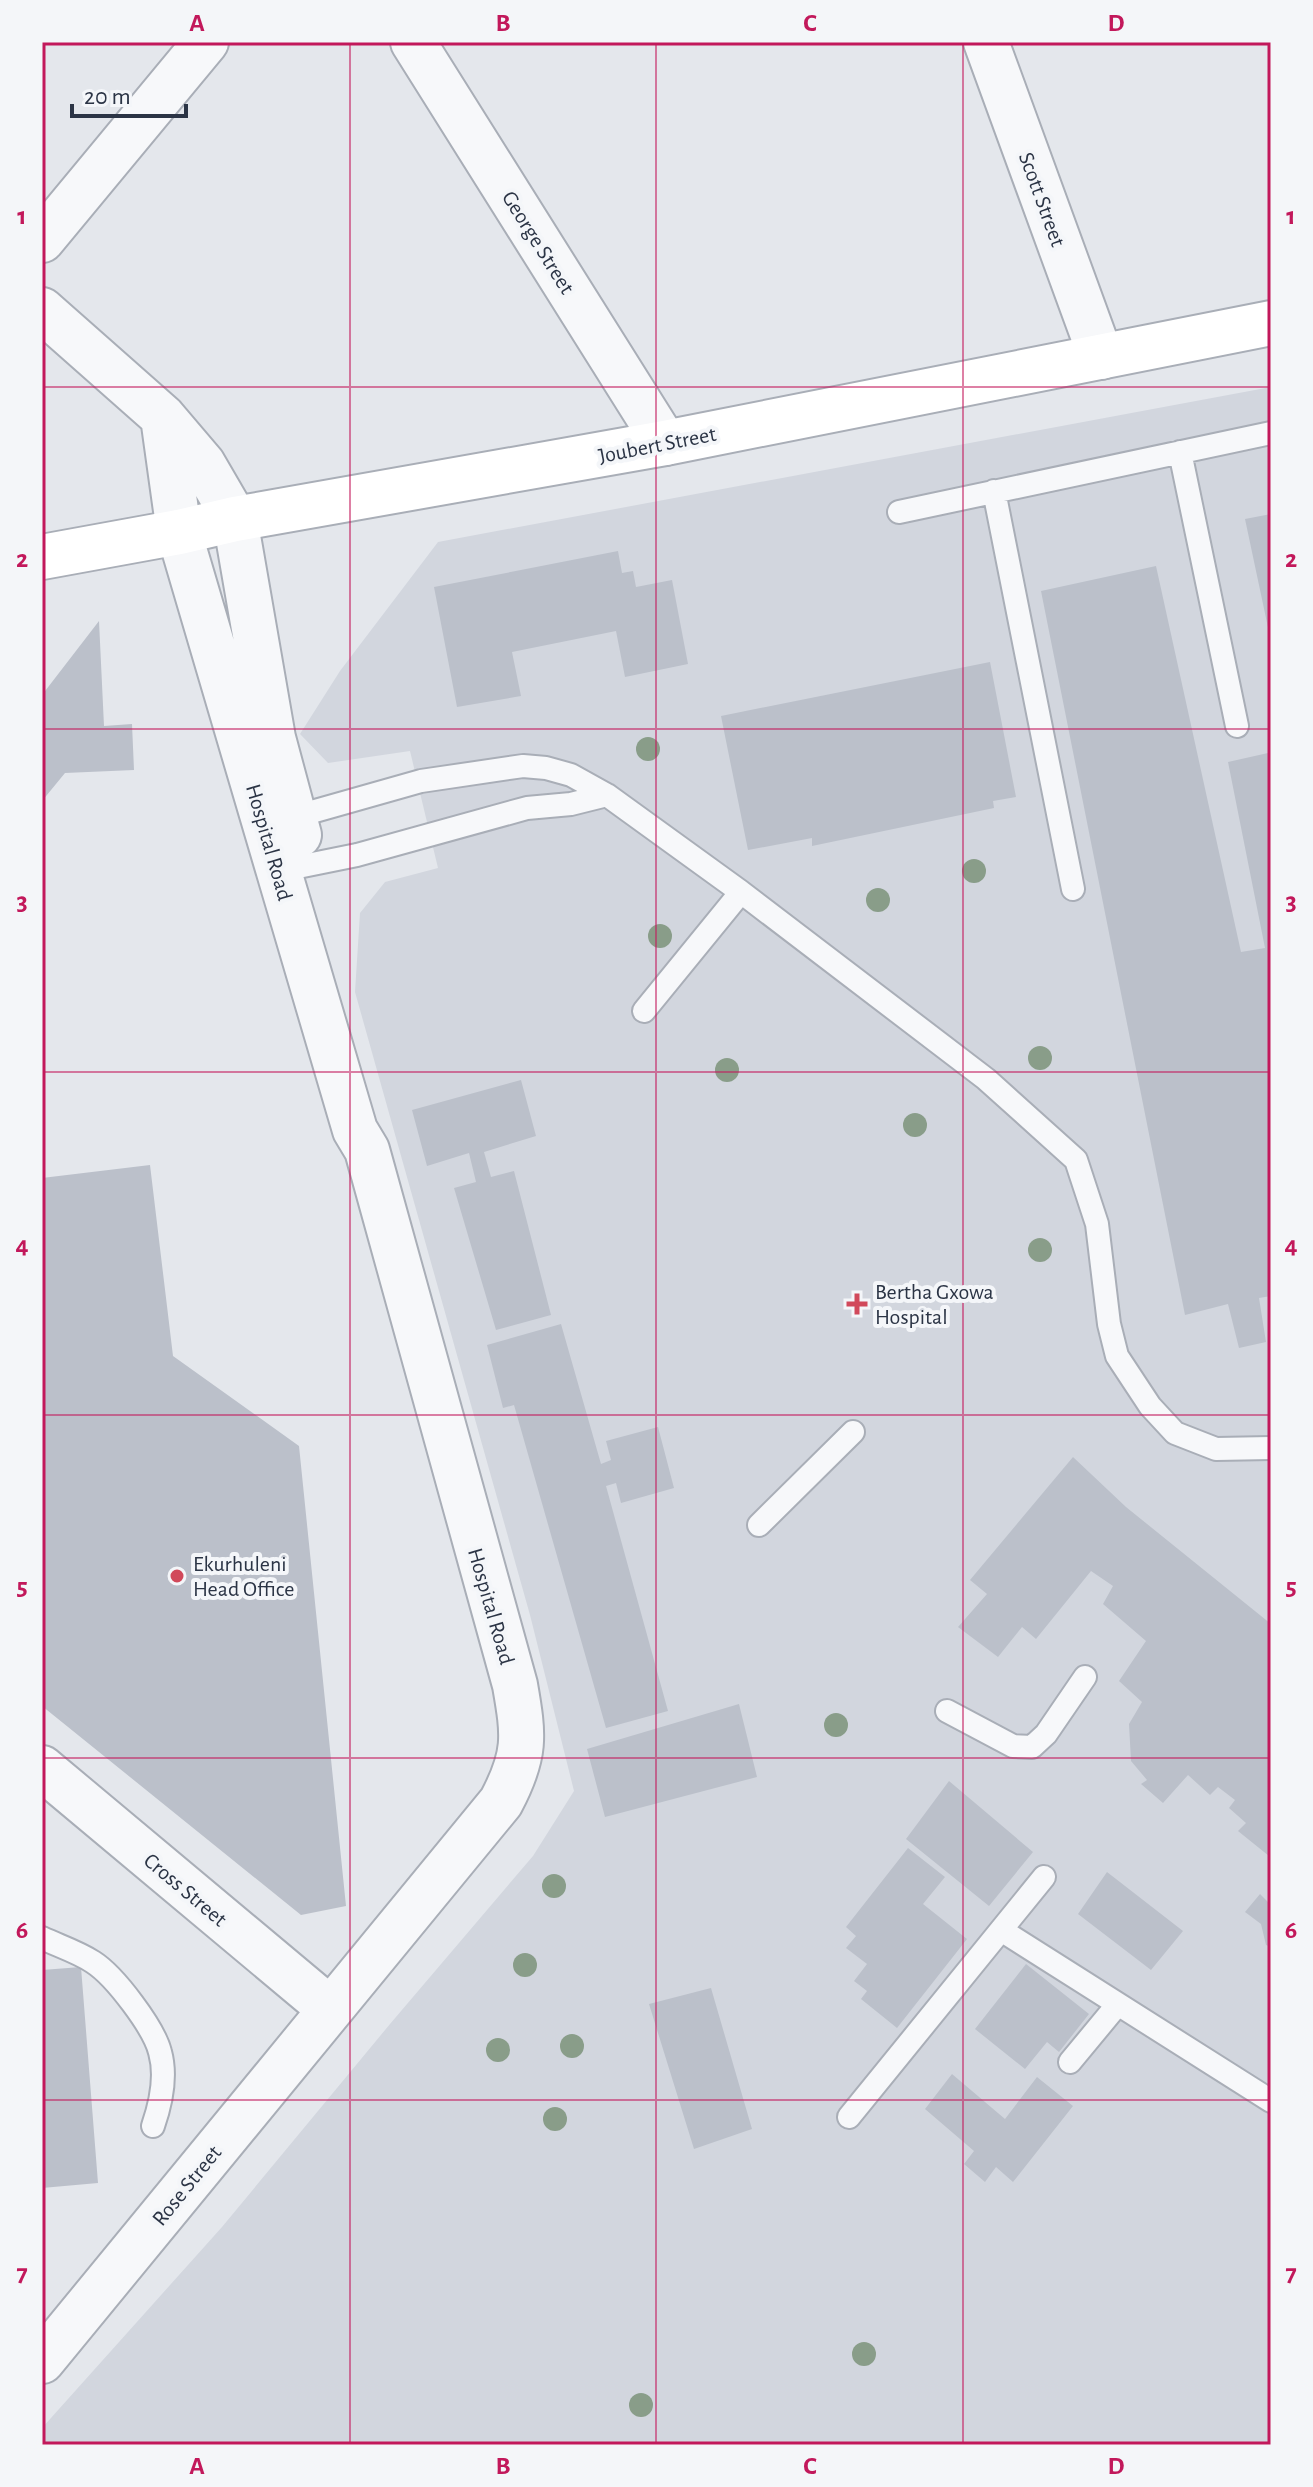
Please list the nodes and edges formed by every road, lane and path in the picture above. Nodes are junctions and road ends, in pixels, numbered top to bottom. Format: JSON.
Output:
{"nodes":[{"id":1,"x":206,"y":42,"type":"edge"},
{"id":2,"x":413,"y":42,"type":"edge"},
{"id":3,"x":986,"y":42,"type":"edge"},
{"id":4,"x":42,"y":240,"type":"edge"},
{"id":5,"x":42,"y":310,"type":"edge"},
{"id":6,"x":1271,"y":323,"type":"edge"},
{"id":7,"x":1101,"y":357,"type":"junction"},
{"id":8,"x":163,"y":417,"type":"junction"},
{"id":9,"x":1271,"y":433,"type":"edge"},
{"id":10,"x":665,"y":443,"type":"junction"},
{"id":11,"x":1180,"y":452,"type":"junction"},
{"id":12,"x":994,"y":491,"type":"junction"},
{"id":13,"x":899,"y":512,"type":"dead end"},
{"id":14,"x":235,"y":519,"type":"junction"},
{"id":15,"x":179,"y":532,"type":"junction"},
{"id":16,"x":42,"y":557,"type":"edge"},
{"id":17,"x":1237,"y":726,"type":"dead end"},
{"id":18,"x":607,"y":795,"type":"junction"},
{"id":19,"x":278,"y":817,"type":"junction"},
{"id":20,"x":292,"y":868,"type":"junction"},
{"id":21,"x":1073,"y":889,"type":"dead end"},
{"id":22,"x":741,"y":892,"type":"junction"},
{"id":23,"x":644,"y":1011,"type":"dead end"},
{"id":24,"x":853,"y":1432,"type":"dead end"},
{"id":25,"x":1271,"y":1448,"type":"edge"},
{"id":26,"x":759,"y":1525,"type":"dead end"},
{"id":27,"x":1085,"y":1677,"type":"dead end"},
{"id":28,"x":947,"y":1711,"type":"dead end"},
{"id":29,"x":42,"y":1768,"type":"edge"},
{"id":30,"x":1044,"y":1877,"type":"dead end"},
{"id":31,"x":1001,"y":1930,"type":"junction"},
{"id":32,"x":42,"y":1938,"type":"edge"},
{"id":33,"x":1118,"y":2004,"type":"junction"},
{"id":34,"x":330,"y":2009,"type":"junction"},
{"id":35,"x":1070,"y":2062,"type":"dead end"},
{"id":36,"x":1271,"y":2101,"type":"edge"},
{"id":37,"x":849,"y":2117,"type":"dead end"},
{"id":38,"x":153,"y":2126,"type":"dead end"},
{"id":39,"x":42,"y":2361,"type":"edge"}],
"edges":[{"from":1,"to":4,"type":"street"},
{"from":2,"to":10,"type":"street","name":"George Street"},
{"from":3,"to":7,"type":"street","name":"Scott Street"},
{"from":5,"to":8,"type":"street"},
{"from":6,"to":7,"type":"main road","name":"Joubert Street"},
{"from":7,"to":10,"type":"main road","name":"Joubert Street"},
{"from":8,"to":14,"type":"street"},
{"from":8,"to":15,"type":"street","name":"Hospital Road"},
{"from":9,"to":11,"type":"lane"},
{"from":10,"to":14,"type":"main road","name":"Joubert Street"},
{"from":11,"to":12,"type":"lane"},
{"from":11,"to":17,"type":"lane"},
{"from":12,"to":13,"type":"lane"},
{"from":12,"to":21,"type":"lane"},
{"from":14,"to":15,"type":"main road","name":"Joubert Street"},
{"from":14,"to":19,"type":"street","name":"Hospital Road"},
{"from":15,"to":16,"type":"main road","name":"Joubert Street"},
{"from":15,"to":19,"type":"street","name":"Hospital Road"},
{"from":18,"to":19,"type":"lane"},
{"from":18,"to":20,"type":"lane"},
{"from":18,"to":22,"type":"lane"},
{"from":19,"to":20,"type":"street","name":"Hospital Road"},
{"from":20,"to":34,"type":"street","name":"Hospital Road"},
{"from":22,"to":23,"type":"lane"},
{"from":22,"to":25,"type":"lane"},
{"from":24,"to":26,"type":"lane"},
{"from":27,"to":28,"type":"lane"},
{"from":29,"to":34,"type":"street","name":"Cross Street"},
{"from":30,"to":31,"type":"lane"},
{"from":31,"to":33,"type":"lane"},
{"from":31,"to":37,"type":"lane"},
{"from":32,"to":38,"type":"lane"},
{"from":33,"to":35,"type":"lane"},
{"from":33,"to":36,"type":"lane"},
{"from":34,"to":39,"type":"street","name":"Rose Street"}]}
